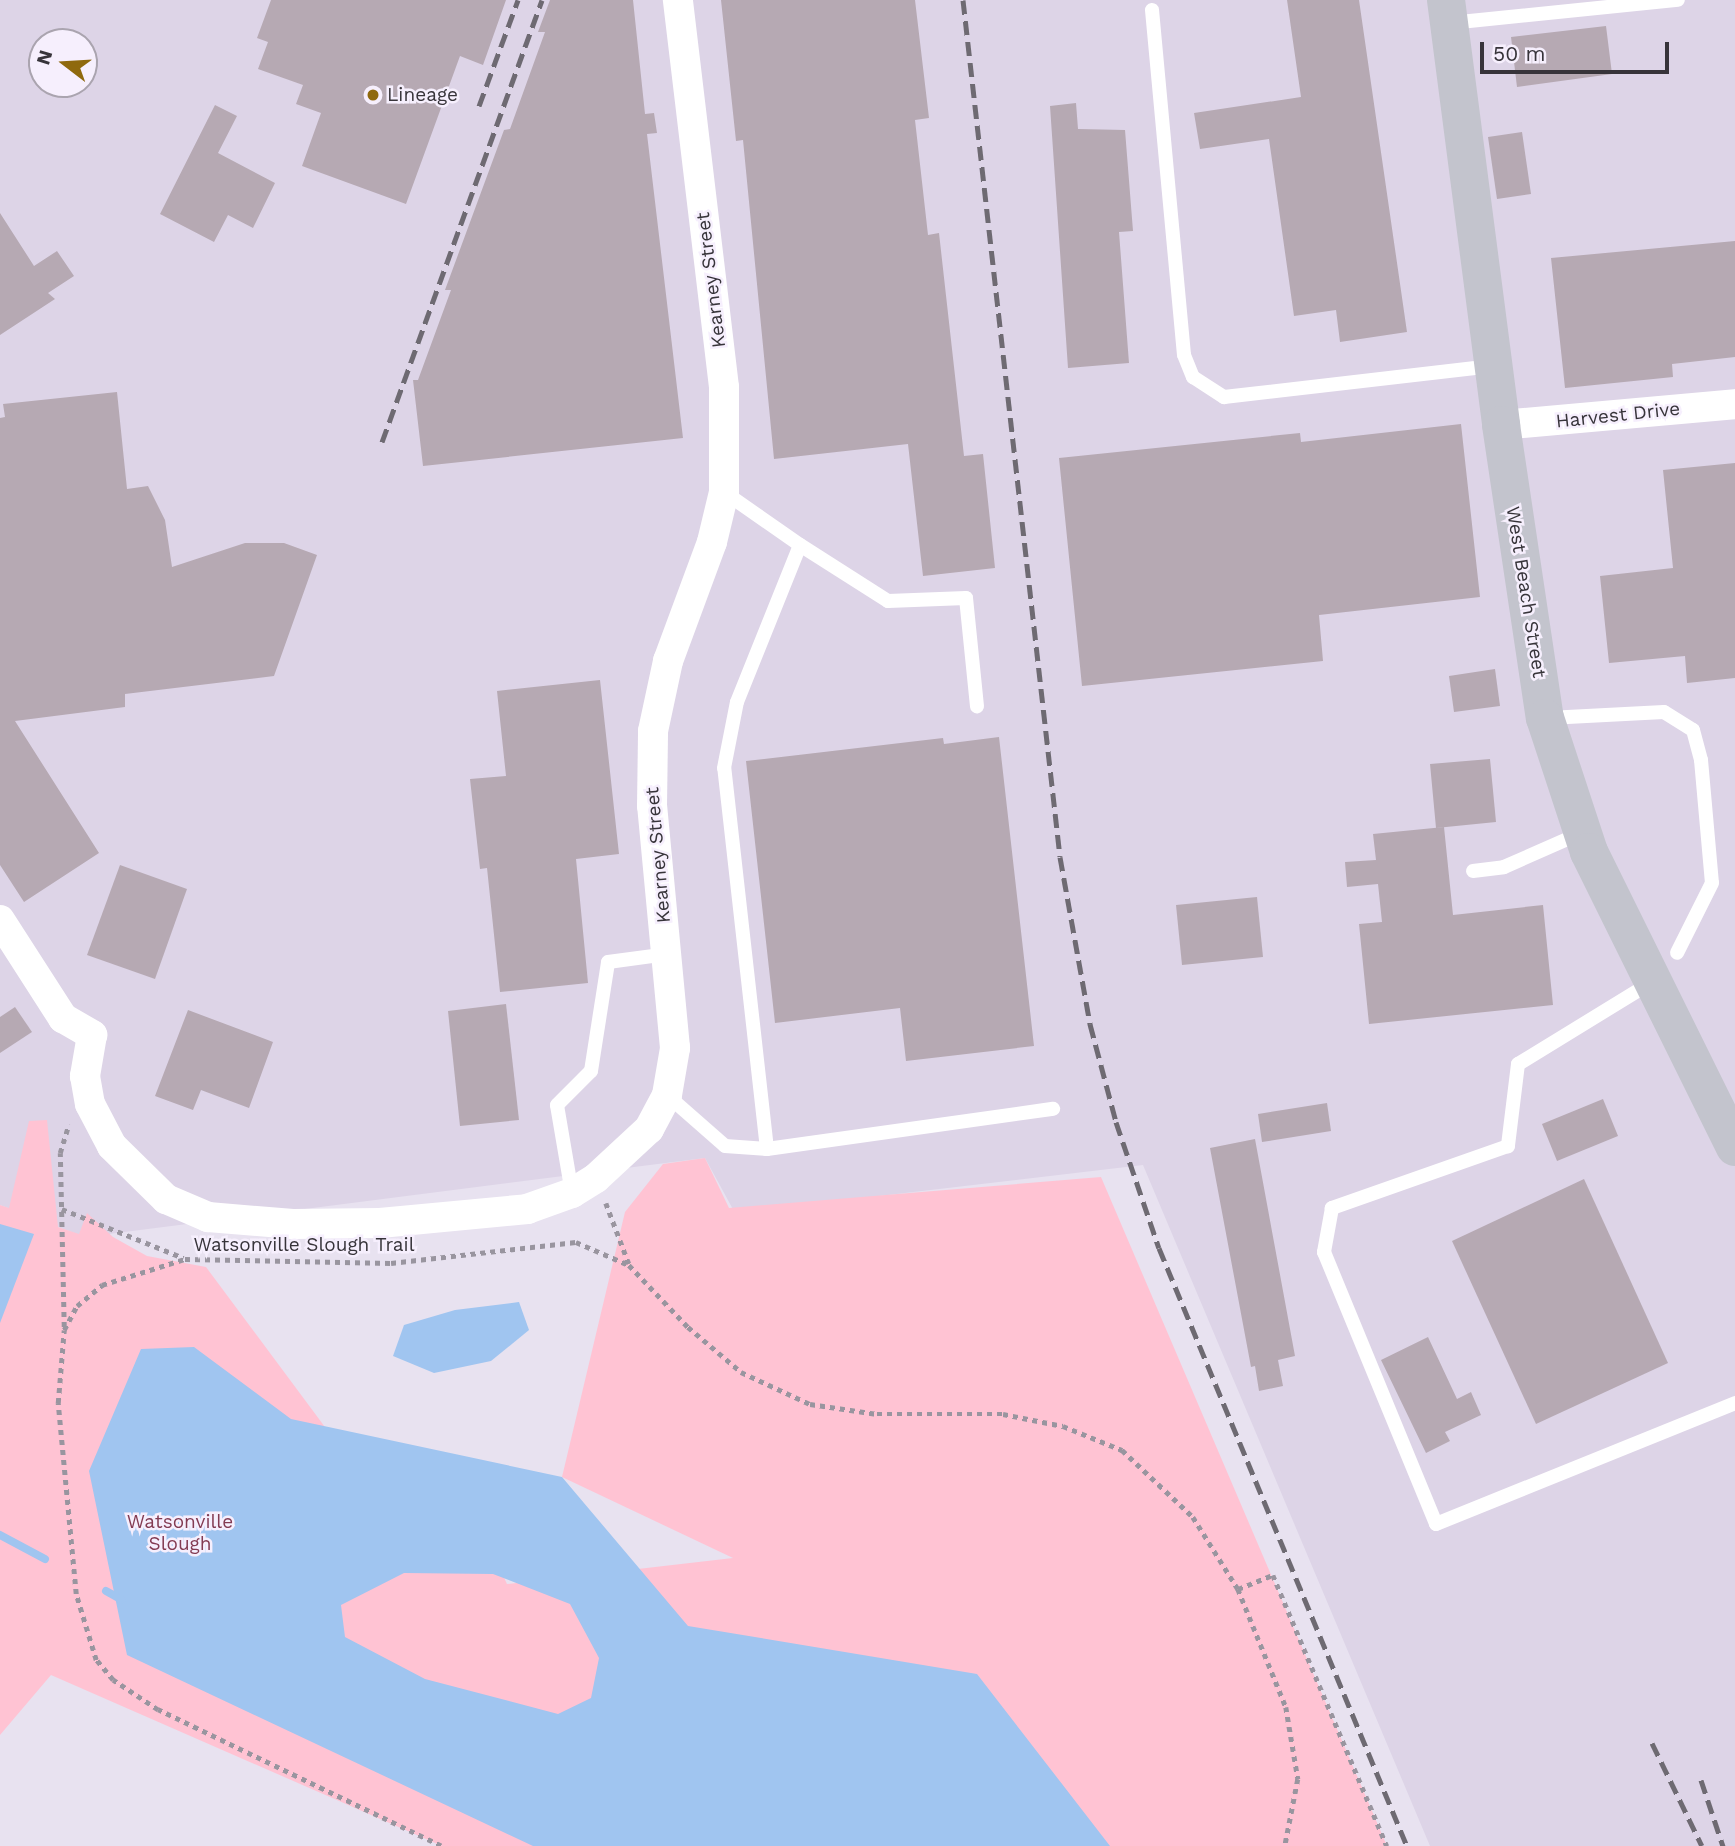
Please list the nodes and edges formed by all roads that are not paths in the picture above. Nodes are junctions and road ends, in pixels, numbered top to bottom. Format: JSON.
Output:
{"nodes":[{"id":1,"x":678,"y":0,"type":"edge"},
{"id":2,"x":1678,"y":0,"type":"edge"},
{"id":3,"x":1152,"y":10,"type":"dead end"},
{"id":4,"x":1448,"y":12,"type":"edge"},
{"id":5,"x":1493,"y":366,"type":"junction"},
{"id":6,"x":1735,"y":404,"type":"edge"},
{"id":7,"x":1501,"y":425,"type":"junction"},
{"id":8,"x":724,"y":492,"type":"junction"},
{"id":9,"x":800,"y":545,"type":"junction"},
{"id":10,"x":977,"y":706,"type":"dead end"},
{"id":11,"x":1545,"y":718,"type":"junction"},
{"id":12,"x":1582,"y":832,"type":"junction"},
{"id":13,"x":1473,"y":871,"type":"dead end"},
{"id":14,"x":0,"y":920,"type":"edge"},
{"id":15,"x":668,"y":954,"type":"junction"},
{"id":16,"x":1665,"y":967,"type":"junction"},
{"id":17,"x":667,"y":1095,"type":"junction"},
{"id":18,"x":1052,"y":1109,"type":"dead end"},
{"id":19,"x":1735,"y":1147,"type":"edge"},
{"id":20,"x":767,"y":1149,"type":"junction"},
{"id":21,"x":584,"y":1185,"type":"junction"},
{"id":22,"x":1735,"y":1403,"type":"edge"}],
"edges":[{"from":1,"to":8,"type":"street","name":"Kearney Street"},
{"from":2,"to":4,"type":"lane"},
{"from":3,"to":5,"type":"lane"},
{"from":4,"to":5,"type":"main road","name":"West Beach Street"},
{"from":5,"to":7,"type":"main road","name":"West Beach Street"},
{"from":6,"to":7,"type":"street","name":"Harvest Drive"},
{"from":7,"to":11,"type":"main road","name":"West Beach Street"},
{"from":8,"to":9,"type":"lane"},
{"from":8,"to":15,"type":"street","name":"Kearney Street"},
{"from":9,"to":10,"type":"lane"},
{"from":9,"to":20,"type":"lane"},
{"from":11,"to":12,"type":"main road","name":"West Beach Street"},
{"from":11,"to":16,"type":"lane"},
{"from":12,"to":13,"type":"lane"},
{"from":12,"to":16,"type":"main road","name":"West Beach Street"},
{"from":14,"to":21,"type":"street","name":"Kearney Street"},
{"from":15,"to":17,"type":"street","name":"Kearney Street"},
{"from":15,"to":21,"type":"lane"},
{"from":16,"to":19,"type":"main road","name":"West Beach Street"},
{"from":16,"to":22,"type":"lane"},
{"from":17,"to":20,"type":"lane"},
{"from":17,"to":21,"type":"street","name":"Kearney Street"},
{"from":18,"to":20,"type":"lane"}]}
